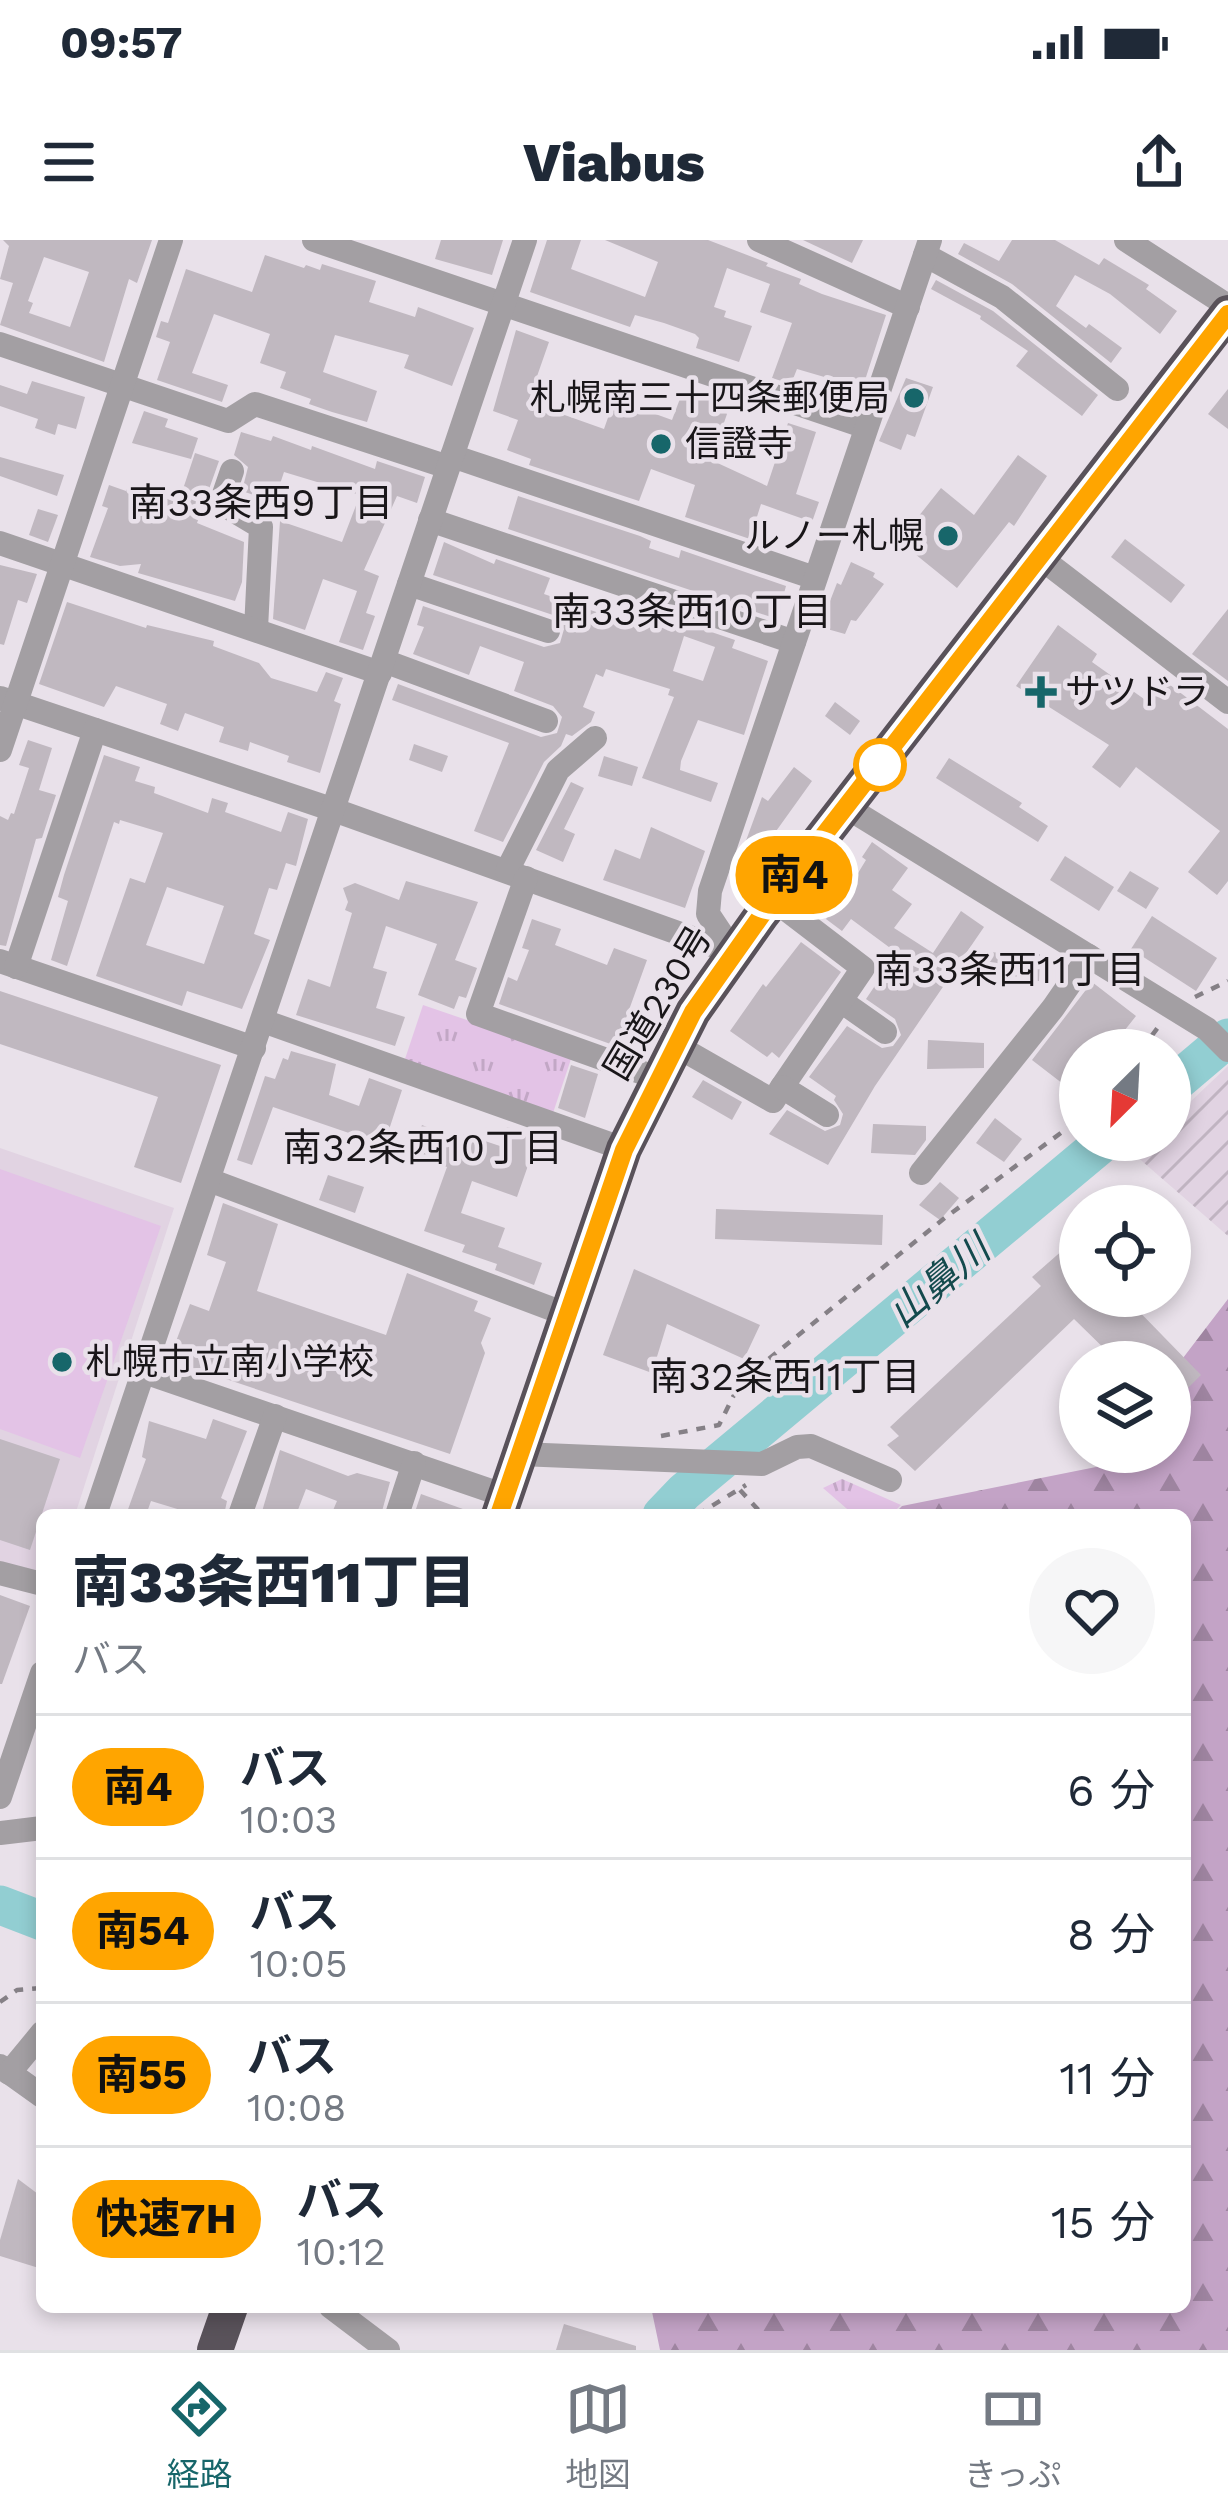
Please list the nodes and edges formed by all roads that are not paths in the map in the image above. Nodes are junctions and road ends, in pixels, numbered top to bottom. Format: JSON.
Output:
{"nodes":[{"id":1,"x":171,"y":240,"type":"edge"},
{"id":2,"x":314,"y":240,"type":"edge"},
{"id":3,"x":525,"y":240,"type":"edge"},
{"id":4,"x":760,"y":240,"type":"edge"},
{"id":5,"x":1126,"y":240,"type":"edge"},
{"id":6,"x":927,"y":247,"type":"edge"},
{"id":7,"x":504,"y":304,"type":"junction"},
{"id":8,"x":908,"y":307,"type":"junction"},
{"id":9,"x":1228,"y":310,"type":"edge"},
{"id":10,"x":0,"y":344,"type":"edge"},
{"id":11,"x":123,"y":386,"type":"junction"},
{"id":12,"x":1118,"y":389,"type":"dead end"},
{"id":13,"x":866,"y":427,"type":"junction"},
{"id":14,"x":450,"y":462,"type":"junction"},
{"id":15,"x":232,"y":471,"type":"dead end"},
{"id":16,"x":430,"y":520,"type":"junction"},
{"id":17,"x":0,"y":543,"type":"edge"},
{"id":18,"x":1038,"y":556,"type":"junction"},
{"id":19,"x":62,"y":565,"type":"junction"},
{"id":20,"x":815,"y":578,"type":"junction"},
{"id":21,"x":409,"y":584,"type":"junction"},
{"id":22,"x":256,"y":629,"type":"junction"},
{"id":23,"x":548,"y":631,"type":"dead end"},
{"id":24,"x":794,"y":642,"type":"junction"},
{"id":25,"x":382,"y":667,"type":"junction"},
{"id":26,"x":8,"y":701,"type":"edge"},
{"id":27,"x":1228,"y":702,"type":"edge"},
{"id":28,"x":546,"y":721,"type":"dead end"},
{"id":29,"x":95,"y":730,"type":"junction"},
{"id":30,"x":595,"y":738,"type":"dead end"},
{"id":31,"x":0,"y":750,"type":"edge"},
{"id":32,"x":848,"y":808,"type":"junction"},
{"id":33,"x":334,"y":810,"type":"junction"},
{"id":34,"x":516,"y":875,"type":"junction"},
{"id":35,"x":774,"y":900,"type":"junction"},
{"id":36,"x":734,"y":953,"type":"junction"},
{"id":37,"x":1089,"y":956,"type":"junction"},
{"id":38,"x":8,"y":964,"type":"edge"},
{"id":39,"x":841,"y":1000,"type":"junction"},
{"id":40,"x":263,"y":1021,"type":"junction"},
{"id":41,"x":885,"y":1032,"type":"dead end"},
{"id":42,"x":675,"y":1045,"type":"junction"},
{"id":43,"x":254,"y":1048,"type":"junction"},
{"id":44,"x":1228,"y":1050,"type":"edge"},
{"id":45,"x":657,"y":1078,"type":"junction"},
{"id":46,"x":782,"y":1087,"type":"junction"},
{"id":47,"x":827,"y":1115,"type":"dead end"},
{"id":48,"x":624,"y":1150,"type":"junction"},
{"id":49,"x":921,"y":1173,"type":"dead end"},
{"id":50,"x":209,"y":1180,"type":"junction"},
{"id":51,"x":568,"y":1315,"type":"junction"},
{"id":52,"x":144,"y":1372,"type":"junction"},
{"id":53,"x":275,"y":1416,"type":"junction"},
{"id":54,"x":520,"y":1454,"type":"junction"},
{"id":55,"x":414,"y":1463,"type":"junction"},
{"id":56,"x":890,"y":1480,"type":"dead end"},
{"id":57,"x":502,"y":1506,"type":"edge"},
{"id":58,"x":97,"y":1509,"type":"edge"},
{"id":59,"x":242,"y":1509,"type":"edge"},
{"id":60,"x":399,"y":1509,"type":"edge"},
{"id":61,"x":0,"y":1573,"type":"edge"},
{"id":62,"x":36,"y":1582,"type":"edge"},
{"id":63,"x":36,"y":1691,"type":"edge"},
{"id":64,"x":0,"y":1797,"type":"edge"},
{"id":65,"x":36,"y":1829,"type":"edge"},
{"id":66,"x":0,"y":1833,"type":"edge"},
{"id":67,"x":36,"y":2039,"type":"edge"},
{"id":68,"x":4,"y":2070,"type":"edge"},
{"id":69,"x":36,"y":2092,"type":"edge"},
{"id":70,"x":228,"y":2313,"type":"edge"},
{"id":71,"x":339,"y":2313,"type":"edge"},
{"id":72,"x":215,"y":2350,"type":"edge"},
{"id":73,"x":388,"y":2350,"type":"edge"}],
"edges":[{"from":1,"to":11,"type":"street"},
{"from":2,"to":7,"type":"street"},
{"from":3,"to":7,"type":"street"},
{"from":4,"to":8,"type":"street"},
{"from":5,"to":9,"type":"street"},
{"from":6,"to":8,"type":"street"},
{"from":6,"to":12,"type":"street"},
{"from":7,"to":13,"type":"street"},
{"from":7,"to":14,"type":"street"},
{"from":8,"to":13,"type":"street"},
{"from":9,"to":18,"type":"highway","name":"国道230号"},
{"from":10,"to":11,"type":"street"},
{"from":11,"to":14,"type":"street"},
{"from":11,"to":19,"type":"street"},
{"from":13,"to":20,"type":"street"},
{"from":14,"to":16,"type":"street"},
{"from":14,"to":20,"type":"street"},
{"from":15,"to":22,"type":"street"},
{"from":16,"to":21,"type":"street"},
{"from":16,"to":24,"type":"street"},
{"from":17,"to":19,"type":"street"},
{"from":18,"to":27,"type":"street"},
{"from":18,"to":32,"type":"highway","name":"国道230号"},
{"from":19,"to":22,"type":"street"},
{"from":19,"to":26,"type":"street"},
{"from":20,"to":24,"type":"street"},
{"from":21,"to":23,"type":"street"},
{"from":21,"to":25,"type":"street"},
{"from":22,"to":25,"type":"street"},
{"from":24,"to":36,"type":"street"},
{"from":25,"to":28,"type":"street"},
{"from":25,"to":33,"type":"street"},
{"from":26,"to":29,"type":"street"},
{"from":26,"to":31,"type":"street"},
{"from":29,"to":33,"type":"street"},
{"from":29,"to":38,"type":"street"},
{"from":30,"to":34,"type":"street"},
{"from":32,"to":35,"type":"highway","name":"国道230号"},
{"from":32,"to":37,"type":"street"},
{"from":33,"to":34,"type":"street"},
{"from":33,"to":40,"type":"street"},
{"from":34,"to":36,"type":"street"},
{"from":34,"to":45,"type":"street"},
{"from":35,"to":36,"type":"highway","name":"国道230号"},
{"from":35,"to":39,"type":"street"},
{"from":36,"to":42,"type":"highway","name":"国道230号"},
{"from":37,"to":44,"type":"street"},
{"from":37,"to":49,"type":"street"},
{"from":38,"to":43,"type":"street"},
{"from":39,"to":41,"type":"street"},
{"from":39,"to":46,"type":"street"},
{"from":40,"to":43,"type":"street"},
{"from":40,"to":48,"type":"street"},
{"from":42,"to":45,"type":"highway","name":"国道230号"},
{"from":42,"to":46,"type":"street"},
{"from":43,"to":50,"type":"street"},
{"from":45,"to":48,"type":"highway","name":"国道230号"},
{"from":46,"to":47,"type":"street"},
{"from":48,"to":51,"type":"highway","name":"国道230号"},
{"from":50,"to":51,"type":"street"},
{"from":50,"to":52,"type":"street"},
{"from":51,"to":54,"type":"highway","name":"国道230号"},
{"from":52,"to":53,"type":"street"},
{"from":52,"to":58,"type":"street"},
{"from":53,"to":55,"type":"street"},
{"from":53,"to":59,"type":"street"},
{"from":54,"to":56,"type":"street"},
{"from":54,"to":57,"type":"highway","name":"国道230号"},
{"from":55,"to":57,"type":"street"},
{"from":55,"to":60,"type":"street"},
{"from":61,"to":62,"type":"street"},
{"from":63,"to":64,"type":"street"},
{"from":65,"to":66,"type":"street"},
{"from":67,"to":68,"type":"street"},
{"from":68,"to":69,"type":"street"},
{"from":70,"to":72,"type":"highway"},
{"from":71,"to":73,"type":"street"}]}
